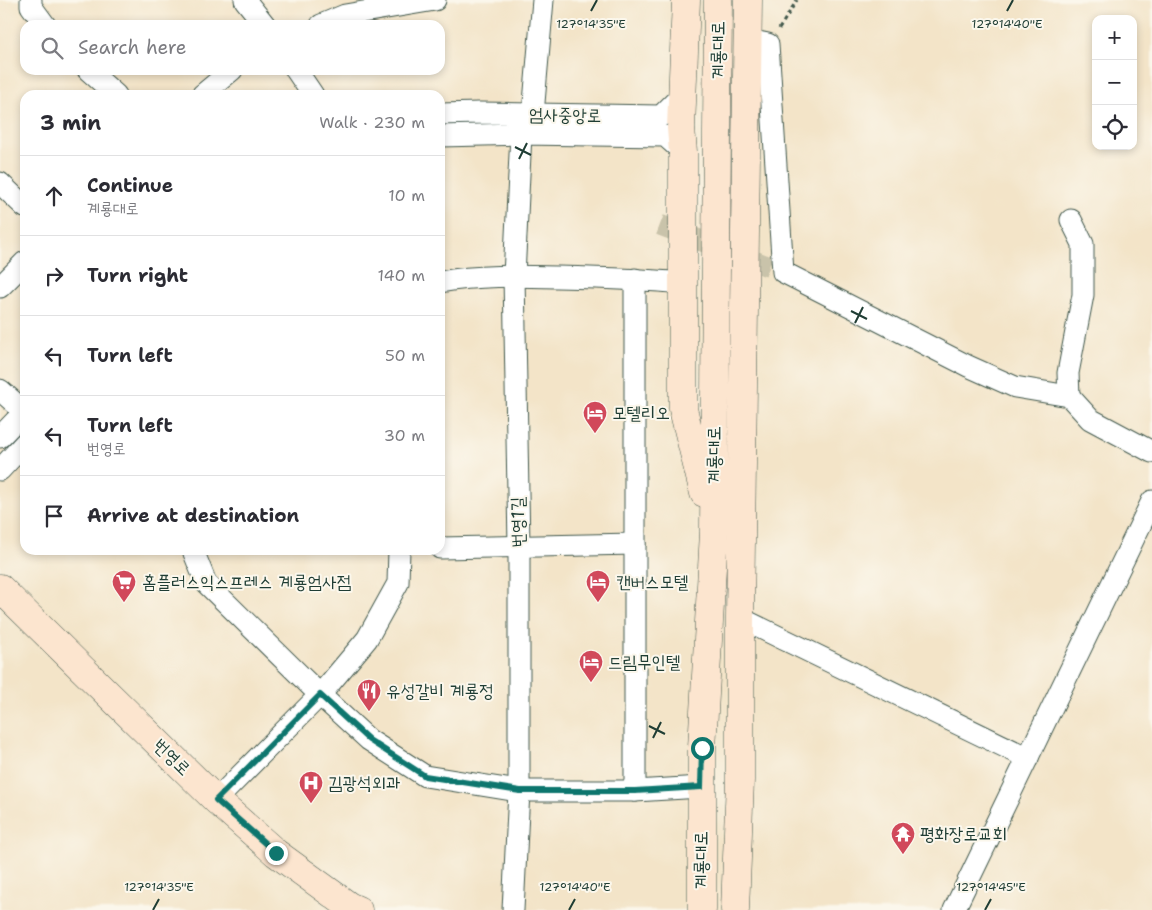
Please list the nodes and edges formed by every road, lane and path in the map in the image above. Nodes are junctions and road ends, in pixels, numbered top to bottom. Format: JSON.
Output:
{"nodes":[{"id":1,"x":31,"y":0,"type":"edge"},
{"id":2,"x":245,"y":0,"type":"edge"},
{"id":3,"x":435,"y":0,"type":"edge"},
{"id":4,"x":542,"y":0,"type":"edge"},
{"id":5,"x":686,"y":0,"type":"edge"},
{"id":6,"x":718,"y":0,"type":"edge"},
{"id":7,"x":748,"y":0,"type":"edge"},
{"id":8,"x":797,"y":0,"type":"edge"},
{"id":9,"x":42,"y":20,"type":"edge"},
{"id":10,"x":261,"y":20,"type":"edge"},
{"id":11,"x":333,"y":20,"type":"edge"},
{"id":12,"x":758,"y":42,"type":"junction"},
{"id":13,"x":94,"y":75,"type":"edge"},
{"id":14,"x":226,"y":75,"type":"edge"},
{"id":15,"x":299,"y":75,"type":"edge"},
{"id":16,"x":110,"y":90,"type":"edge"},
{"id":17,"x":208,"y":90,"type":"edge"},
{"id":18,"x":310,"y":90,"type":"edge"},
{"id":19,"x":682,"y":95,"type":"junction"},
{"id":20,"x":445,"y":114,"type":"edge"},
{"id":21,"x":533,"y":114,"type":"junction"},
{"id":22,"x":521,"y":134,"type":"junction"},
{"id":23,"x":445,"y":136,"type":"edge"},
{"id":24,"x":683,"y":152,"type":"junction"},
{"id":25,"x":0,"y":183,"type":"edge"},
{"id":26,"x":20,"y":202,"type":"edge"},
{"id":27,"x":1071,"y":220,"type":"dead end"},
{"id":28,"x":20,"y":267,"type":"edge"},
{"id":29,"x":514,"y":276,"type":"junction"},
{"id":30,"x":635,"y":279,"type":"junction"},
{"id":31,"x":445,"y":281,"type":"edge"},
{"id":32,"x":683,"y":283,"type":"junction"},
{"id":33,"x":0,"y":287,"type":"edge"},
{"id":34,"x":0,"y":390,"type":"edge"},
{"id":35,"x":1069,"y":396,"type":"junction"},
{"id":36,"x":20,"y":408,"type":"edge"},
{"id":37,"x":20,"y":417,"type":"edge"},
{"id":38,"x":0,"y":437,"type":"edge"},
{"id":39,"x":20,"y":448,"type":"edge"},
{"id":40,"x":1152,"y":452,"type":"edge"},
{"id":41,"x":0,"y":470,"type":"edge"},
{"id":42,"x":1152,"y":501,"type":"edge"},
{"id":43,"x":714,"y":532,"type":"junction"},
{"id":44,"x":635,"y":544,"type":"junction"},
{"id":45,"x":518,"y":546,"type":"junction"},
{"id":46,"x":445,"y":548,"type":"edge"},
{"id":47,"x":195,"y":555,"type":"edge"},
{"id":48,"x":399,"y":555,"type":"edge"},
{"id":49,"x":0,"y":588,"type":"edge"},
{"id":50,"x":740,"y":618,"type":"junction"},
{"id":51,"x":320,"y":695,"type":"junction"},
{"id":52,"x":1028,"y":758,"type":"junction"},
{"id":53,"x":701,"y":787,"type":"junction"},
{"id":54,"x":520,"y":791,"type":"junction"},
{"id":55,"x":635,"y":791,"type":"junction"},
{"id":56,"x":216,"y":800,"type":"junction"},
{"id":57,"x":358,"y":910,"type":"edge"},
{"id":58,"x":513,"y":910,"type":"edge"},
{"id":59,"x":702,"y":910,"type":"edge"},
{"id":60,"x":735,"y":910,"type":"edge"},
{"id":61,"x":954,"y":910,"type":"edge"}],
"edges":[{"from":1,"to":9,"type":"street"},
{"from":2,"to":10,"type":"street"},
{"from":3,"to":11,"type":"street"},
{"from":4,"to":21,"type":"street"},
{"from":5,"to":19,"type":"street"},
{"from":6,"to":43,"type":"street","name":"계룡대로"},
{"from":7,"to":12,"type":"street","name":"계룡대로"},
{"from":8,"to":12,"type":"path"},
{"from":12,"to":35,"type":"street"},
{"from":12,"to":50,"type":"street","name":"계룡대로"},
{"from":13,"to":16,"type":"street"},
{"from":14,"to":17,"type":"street"},
{"from":15,"to":18,"type":"street"},
{"from":19,"to":21,"type":"street","name":"엄사중앙로"},
{"from":19,"to":24,"type":"street"},
{"from":20,"to":21,"type":"street","name":"엄사중앙로"},
{"from":21,"to":22,"type":"street"},
{"from":22,"to":23,"type":"street","name":"엄사중앙로"},
{"from":22,"to":24,"type":"street","name":"엄사중앙로"},
{"from":22,"to":29,"type":"street","name":"번영1길"},
{"from":24,"to":32,"type":"street"},
{"from":25,"to":26,"type":"street"},
{"from":27,"to":35,"type":"street"},
{"from":28,"to":33,"type":"street"},
{"from":29,"to":30,"type":"street"},
{"from":29,"to":31,"type":"street"},
{"from":29,"to":45,"type":"street","name":"번영1길"},
{"from":30,"to":32,"type":"street"},
{"from":30,"to":44,"type":"street"},
{"from":32,"to":43,"type":"street"},
{"from":34,"to":36,"type":"street"},
{"from":35,"to":40,"type":"street"},
{"from":37,"to":38,"type":"street"},
{"from":39,"to":41,"type":"street"},
{"from":42,"to":52,"type":"street"},
{"from":43,"to":53,"type":"street","name":"계룡대로"},
{"from":44,"to":45,"type":"street"},
{"from":44,"to":55,"type":"street"},
{"from":45,"to":46,"type":"street"},
{"from":45,"to":54,"type":"street","name":"번영1길"},
{"from":47,"to":51,"type":"street"},
{"from":48,"to":51,"type":"street"},
{"from":49,"to":56,"type":"street","name":"번영로"},
{"from":50,"to":52,"type":"street"},
{"from":50,"to":60,"type":"street","name":"계룡대로"},
{"from":51,"to":54,"type":"street"},
{"from":51,"to":56,"type":"street"},
{"from":52,"to":61,"type":"street"},
{"from":53,"to":55,"type":"street"},
{"from":53,"to":59,"type":"street","name":"계룡대로"},
{"from":54,"to":55,"type":"street"},
{"from":54,"to":58,"type":"street","name":"번영1길"},
{"from":56,"to":57,"type":"street","name":"번영로"}]}
